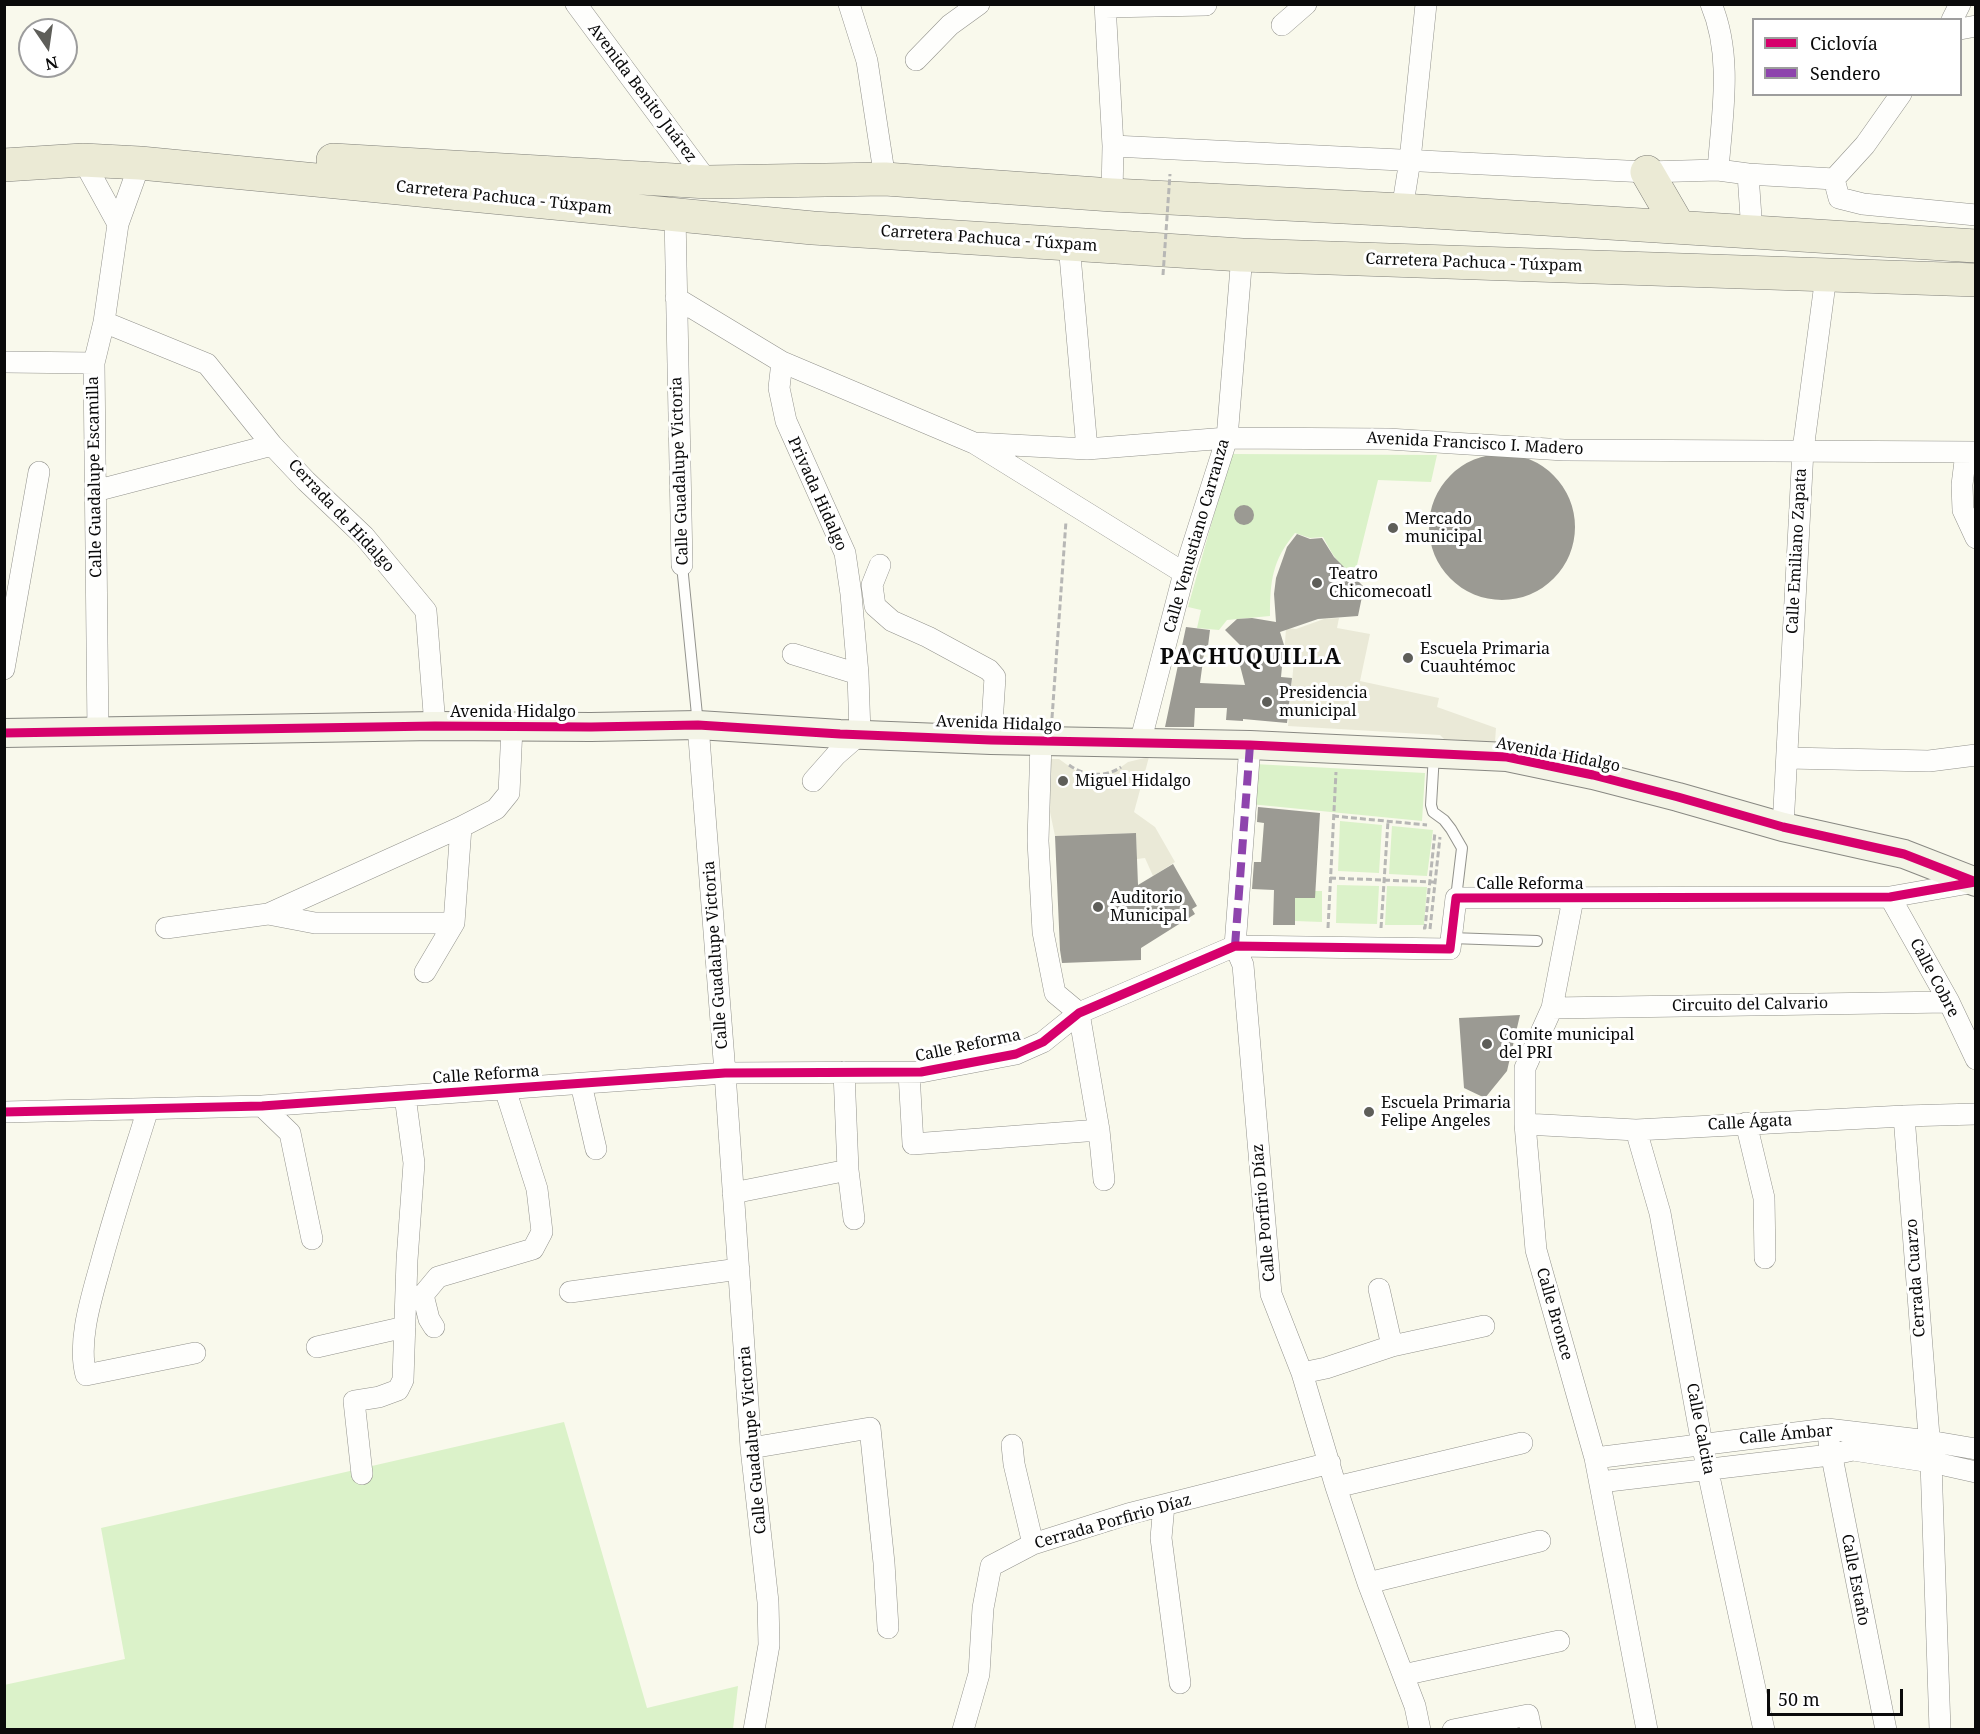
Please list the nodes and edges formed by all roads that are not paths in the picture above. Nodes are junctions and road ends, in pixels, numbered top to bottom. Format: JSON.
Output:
{"nodes":[{"id":1,"x":576,"y":4,"type":"edge"},
{"id":2,"x":849,"y":4,"type":"edge"},
{"id":3,"x":979,"y":4,"type":"edge"},
{"id":4,"x":1306,"y":4,"type":"edge"},
{"id":5,"x":1426,"y":4,"type":"edge"},
{"id":6,"x":1711,"y":4,"type":"edge"},
{"id":7,"x":1960,"y":4,"type":"edge"},
{"id":8,"x":1206,"y":5,"type":"edge"},
{"id":9,"x":1105,"y":6,"type":"edge"},
{"id":10,"x":1953,"y":18,"type":"edge"},
{"id":11,"x":1282,"y":25,"type":"dead end"},
{"id":12,"x":916,"y":60,"type":"dead end"},
{"id":13,"x":1900,"y":96,"type":"edge"},
{"id":14,"x":4,"y":142,"type":"edge"},
{"id":15,"x":1113,"y":146,"type":"junction"},
{"id":16,"x":83,"y":160,"type":"junction"},
{"id":17,"x":1410,"y":160,"type":"junction"},
{"id":18,"x":140,"y":163,"type":"junction"},
{"id":19,"x":4,"y":165,"type":"edge"},
{"id":20,"x":1718,"y":170,"type":"junction"},
{"id":21,"x":1647,"y":172,"type":"junction"},
{"id":22,"x":1748,"y":174,"type":"junction"},
{"id":23,"x":885,"y":179,"type":"junction"},
{"id":24,"x":1834,"y":179,"type":"junction"},
{"id":25,"x":816,"y":181,"type":"junction"},
{"id":26,"x":708,"y":182,"type":"junction"},
{"id":27,"x":1112,"y":195,"type":"junction"},
{"id":28,"x":1402,"y":210,"type":"junction"},
{"id":29,"x":675,"y":215,"type":"junction"},
{"id":30,"x":1976,"y":215,"type":"edge"},
{"id":31,"x":118,"y":224,"type":"junction"},
{"id":32,"x":1679,"y":227,"type":"junction"},
{"id":33,"x":813,"y":228,"type":"junction"},
{"id":34,"x":1752,"y":232,"type":"junction"},
{"id":35,"x":1069,"y":244,"type":"junction"},
{"id":36,"x":1976,"y":246,"type":"edge"},
{"id":37,"x":1242,"y":255,"type":"junction"},
{"id":38,"x":1826,"y":276,"type":"junction"},
{"id":39,"x":1976,"y":280,"type":"edge"},
{"id":40,"x":676,"y":297,"type":"junction"},
{"id":41,"x":104,"y":322,"type":"junction"},
{"id":42,"x":4,"y":362,"type":"edge"},
{"id":43,"x":782,"y":362,"type":"junction"},
{"id":44,"x":94,"y":363,"type":"junction"},
{"id":45,"x":1227,"y":438,"type":"junction"},
{"id":46,"x":974,"y":443,"type":"junction"},
{"id":47,"x":272,"y":445,"type":"junction"},
{"id":48,"x":1087,"y":449,"type":"junction"},
{"id":49,"x":1803,"y":450,"type":"junction"},
{"id":50,"x":1971,"y":453,"type":"edge"},
{"id":51,"x":39,"y":472,"type":"dead end"},
{"id":52,"x":95,"y":490,"type":"junction"},
{"id":53,"x":1976,"y":538,"type":"edge"},
{"id":54,"x":682,"y":565,"type":"joint"},
{"id":55,"x":880,"y":565,"type":"dead end"},
{"id":56,"x":1184,"y":573,"type":"junction"},
{"id":57,"x":793,"y":654,"type":"dead end"},
{"id":58,"x":4,"y":669,"type":"edge"},
{"id":59,"x":858,"y":674,"type":"junction"},
{"id":60,"x":698,"y":725,"type":"junction"},
{"id":61,"x":435,"y":726,"type":"junction"},
{"id":62,"x":512,"y":727,"type":"junction"},
{"id":63,"x":98,"y":732,"type":"junction"},
{"id":64,"x":4,"y":733,"type":"edge"},
{"id":65,"x":860,"y":734,"type":"junction"},
{"id":66,"x":992,"y":740,"type":"junction"},
{"id":67,"x":1046,"y":741,"type":"junction"},
{"id":68,"x":1140,"y":743,"type":"junction"},
{"id":69,"x":1250,"y":745,"type":"junction"},
{"id":70,"x":1434,"y":754,"type":"junction"},
{"id":71,"x":1976,"y":755,"type":"edge"},
{"id":72,"x":1786,"y":758,"type":"junction"},
{"id":73,"x":813,"y":781,"type":"dead end"},
{"id":74,"x":461,"y":826,"type":"junction"},
{"id":75,"x":1783,"y":827,"type":"junction"},
{"id":76,"x":1975,"y":882,"type":"edge"},
{"id":77,"x":1890,"y":897,"type":"junction"},
{"id":78,"x":1456,"y":898,"type":"junction"},
{"id":79,"x":1573,"y":899,"type":"junction"},
{"id":80,"x":268,"y":914,"type":"junction"},
{"id":81,"x":454,"y":923,"type":"junction"},
{"id":82,"x":166,"y":928,"type":"dead end"},
{"id":83,"x":1451,"y":938,"type":"junction"},
{"id":84,"x":1537,"y":941,"type":"dead end"},
{"id":85,"x":1235,"y":946,"type":"junction"},
{"id":86,"x":425,"y":972,"type":"dead end"},
{"id":87,"x":1949,"y":1002,"type":"junction"},
{"id":88,"x":1552,"y":1008,"type":"junction"},
{"id":89,"x":1079,"y":1013,"type":"junction"},
{"id":90,"x":1976,"y":1059,"type":"edge"},
{"id":91,"x":844,"y":1072,"type":"junction"},
{"id":92,"x":725,"y":1073,"type":"junction"},
{"id":93,"x":909,"y":1073,"type":"junction"},
{"id":94,"x":581,"y":1084,"type":"junction"},
{"id":95,"x":506,"y":1089,"type":"junction"},
{"id":96,"x":405,"y":1096,"type":"junction"},
{"id":97,"x":262,"y":1106,"type":"junction"},
{"id":98,"x":148,"y":1109,"type":"junction"},
{"id":99,"x":4,"y":1112,"type":"edge"},
{"id":100,"x":1976,"y":1114,"type":"edge"},
{"id":101,"x":1904,"y":1116,"type":"junction"},
{"id":102,"x":1746,"y":1123,"type":"junction"},
{"id":103,"x":1525,"y":1124,"type":"junction"},
{"id":104,"x":1099,"y":1130,"type":"junction"},
{"id":105,"x":1636,"y":1130,"type":"junction"},
{"id":106,"x":596,"y":1149,"type":"dead end"},
{"id":107,"x":848,"y":1170,"type":"junction"},
{"id":108,"x":1104,"y":1180,"type":"dead end"},
{"id":109,"x":732,"y":1193,"type":"junction"},
{"id":110,"x":854,"y":1219,"type":"dead end"},
{"id":111,"x":312,"y":1239,"type":"dead end"},
{"id":112,"x":1765,"y":1258,"type":"dead end"},
{"id":113,"x":739,"y":1269,"type":"junction"},
{"id":114,"x":1379,"y":1289,"type":"dead end"},
{"id":115,"x":570,"y":1292,"type":"dead end"},
{"id":116,"x":1484,"y":1326,"type":"dead end"},
{"id":117,"x":434,"y":1327,"type":"dead end"},
{"id":118,"x":405,"y":1328,"type":"junction"},
{"id":119,"x":1392,"y":1346,"type":"junction"},
{"id":120,"x":316,"y":1347,"type":"dead end"},
{"id":121,"x":195,"y":1353,"type":"dead end"},
{"id":122,"x":1302,"y":1374,"type":"junction"},
{"id":123,"x":1827,"y":1429,"type":"junction"},
{"id":124,"x":1522,"y":1443,"type":"dead end"},
{"id":125,"x":1702,"y":1444,"type":"junction"},
{"id":126,"x":1012,"y":1445,"type":"dead end"},
{"id":127,"x":751,"y":1448,"type":"junction"},
{"id":128,"x":1976,"y":1449,"type":"edge"},
{"id":129,"x":1930,"y":1451,"type":"junction"},
{"id":130,"x":1830,"y":1455,"type":"junction"},
{"id":131,"x":1595,"y":1458,"type":"junction"},
{"id":132,"x":1330,"y":1463,"type":"junction"},
{"id":133,"x":1708,"y":1470,"type":"junction"},
{"id":134,"x":1976,"y":1472,"type":"edge"},
{"id":135,"x":362,"y":1474,"type":"dead end"},
{"id":136,"x":1600,"y":1482,"type":"junction"},
{"id":137,"x":1336,"y":1487,"type":"junction"},
{"id":138,"x":1164,"y":1505,"type":"junction"},
{"id":139,"x":1540,"y":1541,"type":"dead end"},
{"id":140,"x":1033,"y":1544,"type":"junction"},
{"id":141,"x":1368,"y":1583,"type":"junction"},
{"id":142,"x":888,"y":1628,"type":"dead end"},
{"id":143,"x":1559,"y":1641,"type":"dead end"},
{"id":144,"x":1403,"y":1675,"type":"junction"},
{"id":145,"x":1180,"y":1683,"type":"dead end"},
{"id":146,"x":754,"y":1730,"type":"edge"},
{"id":147,"x":963,"y":1730,"type":"edge"},
{"id":148,"x":1420,"y":1730,"type":"edge"},
{"id":149,"x":1453,"y":1730,"type":"edge"},
{"id":150,"x":1531,"y":1730,"type":"edge"},
{"id":151,"x":1647,"y":1730,"type":"edge"},
{"id":152,"x":1764,"y":1730,"type":"edge"},
{"id":153,"x":1886,"y":1730,"type":"edge"},
{"id":154,"x":1940,"y":1730,"type":"edge"}],
"edges":[{"from":1,"to":26,"type":"street","name":"Avenida Benito Juárez"},
{"from":2,"to":23,"type":"street"},
{"from":3,"to":12,"type":"street"},
{"from":4,"to":11,"type":"street"},
{"from":5,"to":17,"type":"street"},
{"from":6,"to":20,"type":"street"},
{"from":7,"to":10,"type":"street"},
{"from":8,"to":9,"type":"street"},
{"from":9,"to":15,"type":"street"},
{"from":13,"to":24,"type":"street"},
{"from":14,"to":26,"type":"main road","name":"Carretera Pachuca - Túxpam"},
{"from":15,"to":17,"type":"street"},
{"from":15,"to":27,"type":"street"},
{"from":16,"to":18,"type":"main road","name":"Carretera Pachuca - Túxpam"},
{"from":16,"to":19,"type":"main road","name":"Carretera Pachuca - Túxpam"},
{"from":16,"to":31,"type":"street"},
{"from":17,"to":21,"type":"street"},
{"from":17,"to":28,"type":"street"},
{"from":18,"to":29,"type":"main road","name":"Carretera Pachuca - Túxpam"},
{"from":18,"to":31,"type":"street","name":"Calle Guadalupe Escamilla"},
{"from":20,"to":21,"type":"street"},
{"from":20,"to":22,"type":"street"},
{"from":21,"to":32,"type":"main road"},
{"from":22,"to":24,"type":"street"},
{"from":22,"to":34,"type":"street"},
{"from":23,"to":25,"type":"main road","name":"Carretera Pachuca - Túxpam"},
{"from":23,"to":27,"type":"main road","name":"Carretera Pachuca - Túxpam"},
{"from":24,"to":30,"type":"street"},
{"from":25,"to":26,"type":"main road","name":"Carretera Pachuca - Túxpam"},
{"from":25,"to":33,"type":"main road"},
{"from":27,"to":28,"type":"main road","name":"Carretera Pachuca - Túxpam"},
{"from":28,"to":32,"type":"main road","name":"Carretera Pachuca - Túxpam"},
{"from":29,"to":33,"type":"main road","name":"Carretera Pachuca - Túxpam"},
{"from":29,"to":40,"type":"street","name":"Calle Guadalupe Victoria"},
{"from":31,"to":41,"type":"street","name":"Calle Guadalupe Escamilla"},
{"from":32,"to":34,"type":"main road","name":"Carretera Pachuca - Túxpam"},
{"from":33,"to":35,"type":"main road","name":"Carretera Pachuca - Túxpam"},
{"from":34,"to":36,"type":"main road","name":"Carretera Pachuca - Túxpam"},
{"from":35,"to":37,"type":"main road","name":"Carretera Pachuca - Túxpam"},
{"from":35,"to":48,"type":"street"},
{"from":37,"to":38,"type":"main road","name":"Carretera Pachuca - Túxpam"},
{"from":37,"to":45,"type":"street","name":"Calle Venustiano Carranza"},
{"from":38,"to":39,"type":"main road","name":"Carretera Pachuca - Túxpam"},
{"from":38,"to":49,"type":"street","name":"Calle Emiliano Zapata"},
{"from":40,"to":43,"type":"street"},
{"from":40,"to":54,"type":"street","name":"Calle Guadalupe Victoria"},
{"from":41,"to":44,"type":"street","name":"Calle Guadalupe Escamilla"},
{"from":41,"to":47,"type":"street","name":"Cerrada de Hidalgo"},
{"from":42,"to":44,"type":"street"},
{"from":43,"to":46,"type":"street"},
{"from":43,"to":59,"type":"street","name":"Privada Hidalgo"},
{"from":44,"to":52,"type":"street","name":"Calle Guadalupe Escamilla"},
{"from":45,"to":48,"type":"street","name":"Avenida Francisco I. Madero"},
{"from":45,"to":49,"type":"street","name":"Avenida Francisco I. Madero"},
{"from":45,"to":56,"type":"street","name":"Calle Venustiano Carranza"},
{"from":46,"to":48,"type":"street","name":"Avenida Francisco I. Madero"},
{"from":46,"to":56,"type":"street"},
{"from":47,"to":52,"type":"street"},
{"from":47,"to":61,"type":"street","name":"Cerrada de Hidalgo"},
{"from":49,"to":50,"type":"street","name":"Avenida Francisco I. Madero"},
{"from":49,"to":72,"type":"street","name":"Calle Emiliano Zapata"},
{"from":50,"to":53,"type":"street"},
{"from":51,"to":58,"type":"street"},
{"from":52,"to":63,"type":"street","name":"Calle Guadalupe Escamilla"},
{"from":54,"to":60,"type":"lane","name":"Calle Guadalupe Victoria"},
{"from":55,"to":66,"type":"street"},
{"from":56,"to":68,"type":"street","name":"Calle Venustiano Carranza"},
{"from":57,"to":59,"type":"street"},
{"from":59,"to":65,"type":"street","name":"Privada Hidalgo"},
{"from":60,"to":62,"type":"street","name":"Avenida Hidalgo"},
{"from":60,"to":65,"type":"street","name":"Avenida Hidalgo"},
{"from":60,"to":92,"type":"street","name":"Calle Guadalupe Victoria"},
{"from":61,"to":62,"type":"street","name":"Avenida Hidalgo"},
{"from":61,"to":63,"type":"street","name":"Avenida Hidalgo"},
{"from":62,"to":74,"type":"street"},
{"from":63,"to":64,"type":"street","name":"Avenida Hidalgo"},
{"from":65,"to":66,"type":"street","name":"Avenida Hidalgo"},
{"from":65,"to":73,"type":"street"},
{"from":66,"to":67,"type":"street","name":"Avenida Hidalgo"},
{"from":67,"to":68,"type":"street","name":"Avenida Hidalgo"},
{"from":67,"to":89,"type":"street"},
{"from":68,"to":69,"type":"street","name":"Avenida Hidalgo"},
{"from":69,"to":70,"type":"street","name":"Avenida Hidalgo"},
{"from":69,"to":85,"type":"street","name":"Calle Porfirio Díaz"},
{"from":70,"to":75,"type":"street","name":"Avenida Hidalgo"},
{"from":70,"to":78,"type":"lane"},
{"from":71,"to":72,"type":"street"},
{"from":72,"to":75,"type":"street","name":"Calle Emiliano Zapata"},
{"from":74,"to":80,"type":"street"},
{"from":74,"to":81,"type":"street"},
{"from":75,"to":76,"type":"street","name":"Avenida Hidalgo"},
{"from":76,"to":77,"type":"street","name":"Calle Reforma"},
{"from":77,"to":79,"type":"street","name":"Calle Reforma"},
{"from":77,"to":87,"type":"street","name":"Calle Cobre"},
{"from":78,"to":79,"type":"street","name":"Calle Reforma"},
{"from":78,"to":83,"type":"street","name":"Calle Reforma"},
{"from":79,"to":88,"type":"street","name":"Calle Bronce"},
{"from":80,"to":81,"type":"street"},
{"from":80,"to":82,"type":"street"},
{"from":81,"to":86,"type":"street"},
{"from":83,"to":84,"type":"lane"},
{"from":83,"to":85,"type":"street","name":"Calle Reforma"},
{"from":85,"to":89,"type":"street","name":"Calle Reforma"},
{"from":85,"to":122,"type":"street","name":"Calle Porfirio Díaz"},
{"from":87,"to":88,"type":"street","name":"Circuito del Calvario"},
{"from":87,"to":90,"type":"street","name":"Calle Cobre"},
{"from":88,"to":103,"type":"street","name":"Calle Bronce"},
{"from":89,"to":93,"type":"street","name":"Calle Reforma"},
{"from":89,"to":104,"type":"street"},
{"from":91,"to":92,"type":"street","name":"Calle Reforma"},
{"from":91,"to":93,"type":"street","name":"Calle Reforma"},
{"from":91,"to":107,"type":"street"},
{"from":92,"to":94,"type":"street","name":"Calle Reforma"},
{"from":92,"to":109,"type":"street","name":"Calle Guadalupe Victoria"},
{"from":93,"to":104,"type":"street"},
{"from":94,"to":95,"type":"street","name":"Calle Reforma"},
{"from":94,"to":106,"type":"street"},
{"from":95,"to":96,"type":"street","name":"Calle Reforma"},
{"from":95,"to":117,"type":"street"},
{"from":96,"to":97,"type":"street","name":"Calle Reforma"},
{"from":96,"to":118,"type":"street"},
{"from":97,"to":98,"type":"street","name":"Calle Reforma"},
{"from":97,"to":111,"type":"street"},
{"from":98,"to":99,"type":"street","name":"Calle Reforma"},
{"from":98,"to":121,"type":"street"},
{"from":100,"to":101,"type":"street","name":"Calle Ágata"},
{"from":101,"to":102,"type":"street","name":"Calle Ágata"},
{"from":101,"to":129,"type":"street","name":"Cerrada Cuarzo"},
{"from":102,"to":105,"type":"street","name":"Calle Ágata"},
{"from":102,"to":112,"type":"street"},
{"from":103,"to":105,"type":"street","name":"Calle Ágata"},
{"from":103,"to":131,"type":"street","name":"Calle Bronce"},
{"from":104,"to":108,"type":"street"},
{"from":105,"to":125,"type":"street","name":"Calle Calcita"},
{"from":107,"to":109,"type":"street"},
{"from":107,"to":110,"type":"street"},
{"from":109,"to":113,"type":"street","name":"Calle Guadalupe Victoria"},
{"from":113,"to":115,"type":"street"},
{"from":113,"to":127,"type":"street","name":"Calle Guadalupe Victoria"},
{"from":114,"to":119,"type":"street"},
{"from":116,"to":119,"type":"street"},
{"from":118,"to":120,"type":"street"},
{"from":118,"to":135,"type":"street"},
{"from":119,"to":122,"type":"street"},
{"from":122,"to":132,"type":"street","name":"Calle Porfirio Díaz"},
{"from":123,"to":125,"type":"street","name":"Calle Ámbar"},
{"from":123,"to":129,"type":"street","name":"Calle Ámbar"},
{"from":123,"to":130,"type":"street","name":"Calle Estaño"},
{"from":124,"to":137,"type":"street"},
{"from":125,"to":131,"type":"street","name":"Calle Ámbar"},
{"from":125,"to":133,"type":"street","name":"Calle Calcita"},
{"from":126,"to":140,"type":"street"},
{"from":127,"to":142,"type":"street"},
{"from":127,"to":146,"type":"street","name":"Calle Guadalupe Victoria"},
{"from":128,"to":129,"type":"street","name":"Calle Ámbar"},
{"from":129,"to":130,"type":"street","name":"Calle Ámbar"},
{"from":129,"to":134,"type":"street","name":"Calle Ámbar"},
{"from":129,"to":154,"type":"street"},
{"from":130,"to":133,"type":"street","name":"Calle Ámbar"},
{"from":130,"to":153,"type":"street","name":"Calle Estaño"},
{"from":131,"to":136,"type":"street","name":"Calle Bronce"},
{"from":132,"to":137,"type":"street","name":"Calle Porfirio Díaz"},
{"from":132,"to":138,"type":"street","name":"Cerrada Porfirio Díaz"},
{"from":133,"to":136,"type":"street","name":"Calle Ámbar"},
{"from":133,"to":152,"type":"street","name":"Calle Calcita"},
{"from":136,"to":151,"type":"street","name":"Calle Bronce"},
{"from":137,"to":141,"type":"street","name":"Calle Porfirio Díaz"},
{"from":138,"to":140,"type":"street","name":"Cerrada Porfirio Díaz"},
{"from":138,"to":145,"type":"street"},
{"from":139,"to":141,"type":"street"},
{"from":140,"to":147,"type":"street","name":"Cerrada Porfirio Díaz"},
{"from":141,"to":144,"type":"street","name":"Calle Porfirio Díaz"},
{"from":143,"to":144,"type":"street"},
{"from":144,"to":148,"type":"street","name":"Calle Porfirio Díaz"},
{"from":149,"to":150,"type":"street"}]}
